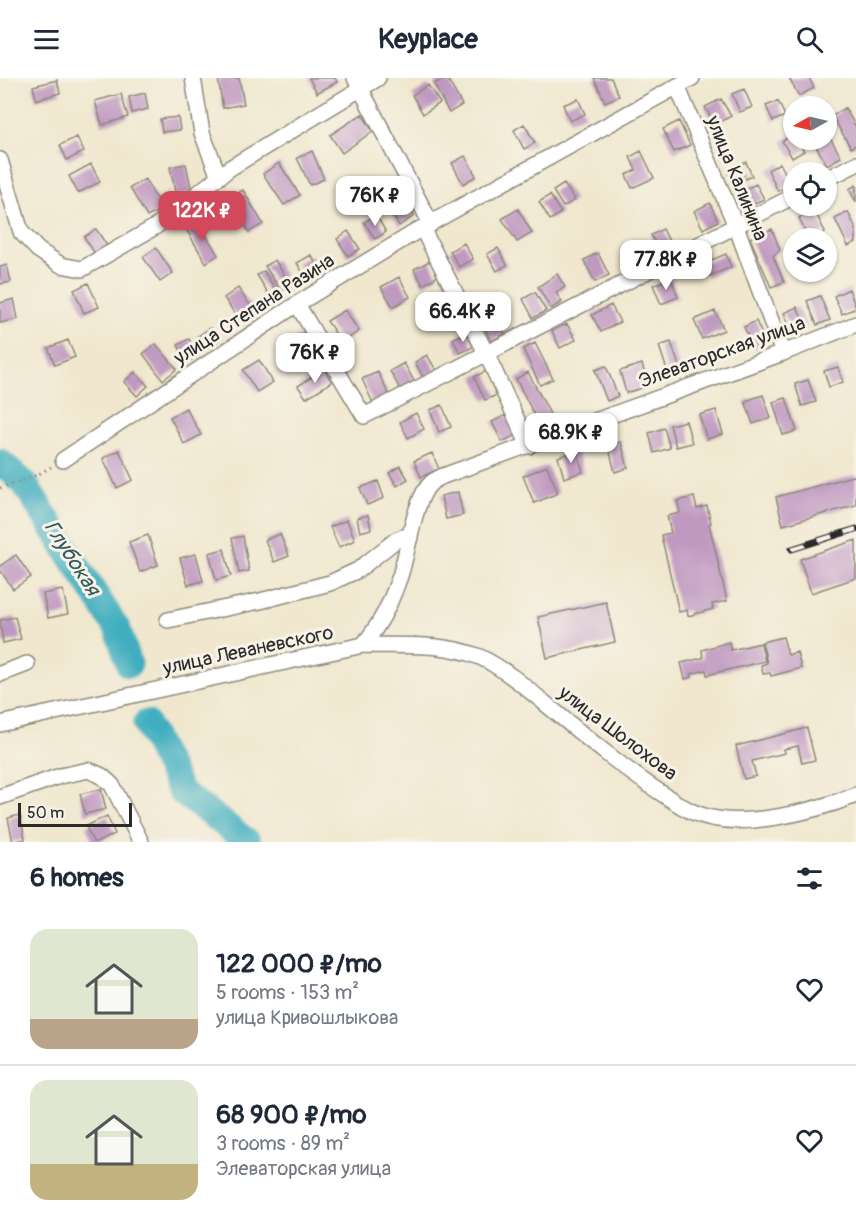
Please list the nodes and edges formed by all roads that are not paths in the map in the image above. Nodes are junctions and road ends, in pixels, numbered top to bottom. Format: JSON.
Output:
{"nodes":[{"id":1,"x":193,"y":78,"type":"edge"},
{"id":2,"x":378,"y":78,"type":"edge"},
{"id":3,"x":683,"y":81,"type":"edge"},
{"id":4,"x":357,"y":83,"type":"edge"},
{"id":5,"x":0,"y":160,"type":"edge"},
{"id":6,"x":856,"y":164,"type":"edge"},
{"id":7,"x":837,"y":174,"type":"edge"},
{"id":8,"x":219,"y":177,"type":"junction"},
{"id":9,"x":783,"y":202,"type":"edge"},
{"id":10,"x":427,"y":226,"type":"junction"},
{"id":11,"x":736,"y":226,"type":"junction"},
{"id":12,"x":297,"y":303,"type":"junction"},
{"id":13,"x":856,"y":324,"type":"edge"},
{"id":14,"x":486,"y":353,"type":"junction"},
{"id":15,"x":783,"y":353,"type":"junction"},
{"id":16,"x":529,"y":446,"type":"junction"},
{"id":17,"x":63,"y":460,"type":"dead end"},
{"id":18,"x":410,"y":537,"type":"junction"},
{"id":19,"x":168,"y":620,"type":"dead end"},
{"id":20,"x":363,"y":645,"type":"junction"},
{"id":21,"x":27,"y":664,"type":"dead end"},
{"id":22,"x":503,"y":669,"type":"joint"},
{"id":23,"x":0,"y":674,"type":"edge"},
{"id":24,"x":0,"y":724,"type":"edge"},
{"id":25,"x":856,"y":795,"type":"edge"},
{"id":26,"x":0,"y":797,"type":"edge"},
{"id":27,"x":141,"y":842,"type":"edge"}],
"edges":[{"from":1,"to":8,"type":"street"},
{"from":2,"to":4,"type":"street"},
{"from":3,"to":10,"type":"street","name":"улица Степана Разина"},
{"from":3,"to":11,"type":"street","name":"улица Калинина"},
{"from":4,"to":8,"type":"street"},
{"from":4,"to":10,"type":"street"},
{"from":5,"to":8,"type":"street"},
{"from":6,"to":7,"type":"street"},
{"from":9,"to":11,"type":"street"},
{"from":10,"to":12,"type":"street","name":"улица Степана Разина"},
{"from":10,"to":14,"type":"street"},
{"from":11,"to":14,"type":"street"},
{"from":11,"to":15,"type":"street","name":"улица Калинина"},
{"from":12,"to":14,"type":"street"},
{"from":12,"to":17,"type":"street","name":"улица Степана Разина"},
{"from":13,"to":15,"type":"street","name":"Элеваторская улица"},
{"from":14,"to":16,"type":"street"},
{"from":15,"to":16,"type":"street","name":"Элеваторская улица"},
{"from":16,"to":18,"type":"street","name":"Элеваторская улица"},
{"from":18,"to":19,"type":"street"},
{"from":18,"to":20,"type":"street","name":"Элеваторская улица"},
{"from":20,"to":22,"type":"street","name":"улица Леваневского"},
{"from":20,"to":24,"type":"street","name":"улица Леваневского"},
{"from":21,"to":23,"type":"street"},
{"from":22,"to":25,"type":"street","name":"улица Шолохова"},
{"from":26,"to":27,"type":"street"}]}
